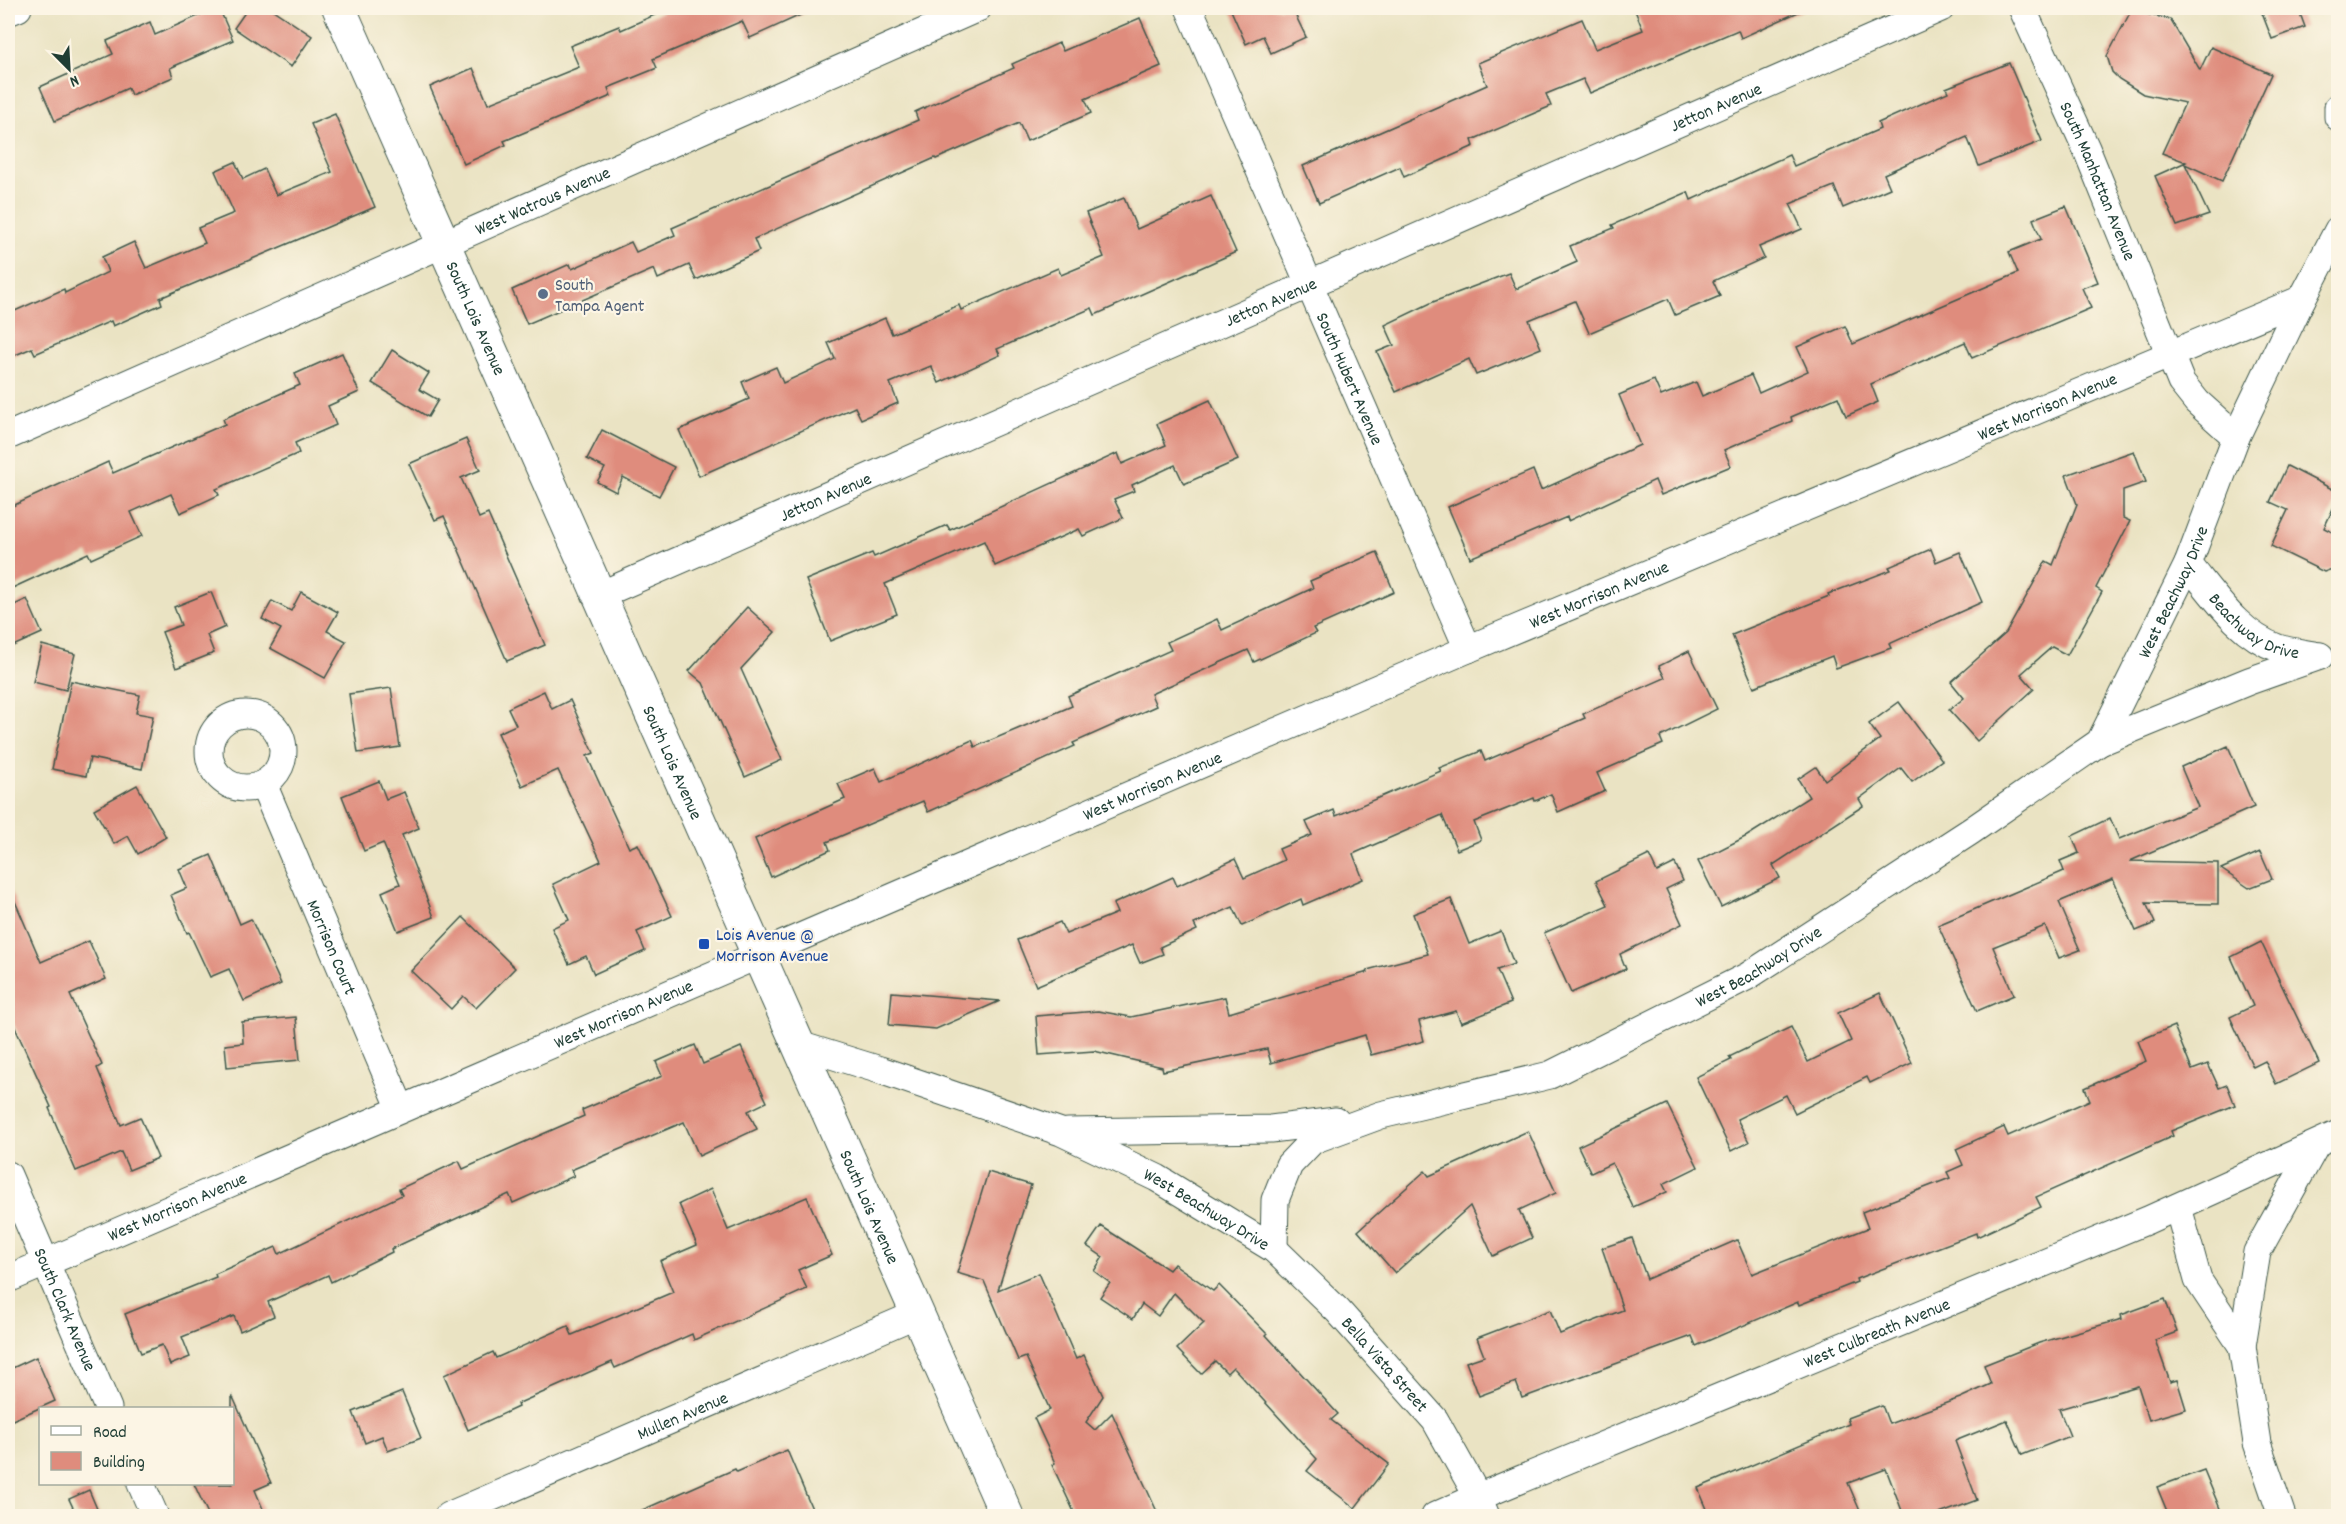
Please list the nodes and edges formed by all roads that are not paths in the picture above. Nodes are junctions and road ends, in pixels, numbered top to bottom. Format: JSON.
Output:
{"nodes":[{"id":1,"x":18,"y":8,"type":"edge"},
{"id":2,"x":339,"y":8,"type":"edge"},
{"id":3,"x":978,"y":8,"type":"edge"},
{"id":4,"x":1189,"y":8,"type":"edge"},
{"id":5,"x":1941,"y":8,"type":"edge"},
{"id":6,"x":2022,"y":8,"type":"edge"},
{"id":7,"x":8,"y":12,"type":"edge"},
{"id":8,"x":2338,"y":107,"type":"edge"},
{"id":9,"x":2338,"y":117,"type":"edge"},
{"id":10,"x":2338,"y":230,"type":"edge"},
{"id":11,"x":444,"y":243,"type":"junction"},
{"id":12,"x":1309,"y":284,"type":"junction"},
{"id":13,"x":2302,"y":299,"type":"junction"},
{"id":14,"x":2171,"y":355,"type":"junction"},
{"id":15,"x":8,"y":436,"type":"edge"},
{"id":16,"x":2236,"y":437,"type":"junction"},
{"id":17,"x":2188,"y":564,"type":"junction"},
{"id":18,"x":600,"y":595,"type":"junction"},
{"id":19,"x":1468,"y":649,"type":"junction"},
{"id":20,"x":2329,"y":655,"type":"edge"},
{"id":21,"x":2100,"y":742,"type":"junction"},
{"id":22,"x":263,"y":784,"type":"dead end"},
{"id":23,"x":759,"y":954,"type":"junction"},
{"id":24,"x":799,"y":1045,"type":"junction"},
{"id":25,"x":401,"y":1109,"type":"junction"},
{"id":26,"x":1381,"y":1115,"type":"junction"},
{"id":27,"x":1061,"y":1132,"type":"junction"},
{"id":28,"x":2327,"y":1139,"type":"edge"},
{"id":29,"x":8,"y":1175,"type":"edge"},
{"id":30,"x":2178,"y":1206,"type":"junction"},
{"id":31,"x":1274,"y":1249,"type":"junction"},
{"id":32,"x":45,"y":1263,"type":"junction"},
{"id":33,"x":8,"y":1279,"type":"edge"},
{"id":34,"x":917,"y":1314,"type":"junction"},
{"id":35,"x":2242,"y":1346,"type":"junction"},
{"id":36,"x":108,"y":1407,"type":"edge"},
{"id":37,"x":141,"y":1485,"type":"edge"},
{"id":38,"x":1482,"y":1507,"type":"edge"},
{"id":39,"x":155,"y":1516,"type":"edge"},
{"id":40,"x":448,"y":1516,"type":"edge"},
{"id":41,"x":1007,"y":1516,"type":"edge"},
{"id":42,"x":1436,"y":1516,"type":"edge"},
{"id":43,"x":2282,"y":1516,"type":"edge"}],
"edges":[{"from":1,"to":7,"type":"street"},
{"from":2,"to":11,"type":"street","name":"South Lois Avenue"},
{"from":3,"to":11,"type":"street","name":"West Watrous Avenue"},
{"from":4,"to":12,"type":"street","name":"South Hubert Avenue"},
{"from":5,"to":12,"type":"street","name":"Jetton Avenue"},
{"from":6,"to":14,"type":"street","name":"South Manhattan Avenue"},
{"from":8,"to":9,"type":"street"},
{"from":10,"to":13,"type":"street","name":"West Beachway Drive"},
{"from":11,"to":15,"type":"street","name":"West Watrous Avenue"},
{"from":11,"to":18,"type":"street","name":"South Lois Avenue"},
{"from":12,"to":18,"type":"street","name":"Jetton Avenue"},
{"from":12,"to":19,"type":"street","name":"South Hubert Avenue"},
{"from":13,"to":14,"type":"street","name":"West Morrison Avenue"},
{"from":13,"to":16,"type":"street","name":"West Beachway Drive"},
{"from":14,"to":16,"type":"street"},
{"from":14,"to":19,"type":"street","name":"West Morrison Avenue"},
{"from":16,"to":17,"type":"street","name":"West Beachway Drive"},
{"from":17,"to":20,"type":"street","name":"Beachway Drive"},
{"from":17,"to":21,"type":"street","name":"West Beachway Drive"},
{"from":18,"to":23,"type":"street","name":"South Lois Avenue"},
{"from":19,"to":23,"type":"street","name":"West Morrison Avenue"},
{"from":20,"to":21,"type":"street","name":"West Beachway Drive"},
{"from":21,"to":26,"type":"street","name":"West Beachway Drive"},
{"from":22,"to":25,"type":"street","name":"Morrison Court"},
{"from":23,"to":24,"type":"street","name":"South Lois Avenue"},
{"from":23,"to":25,"type":"street","name":"West Morrison Avenue"},
{"from":24,"to":27,"type":"street","name":"West Beachway Drive"},
{"from":24,"to":34,"type":"street","name":"South Lois Avenue"},
{"from":25,"to":32,"type":"street","name":"West Morrison Avenue"},
{"from":26,"to":27,"type":"street","name":"West Beachway Drive"},
{"from":26,"to":31,"type":"street","name":"West Beachway Drive"},
{"from":27,"to":31,"type":"street","name":"West Beachway Drive"},
{"from":28,"to":30,"type":"street","name":"West Culbreath Avenue"},
{"from":28,"to":35,"type":"street","name":"West Culbreath Avenue"},
{"from":29,"to":32,"type":"street","name":"South Clark Avenue"},
{"from":30,"to":35,"type":"street"},
{"from":30,"to":38,"type":"street","name":"West Culbreath Avenue"},
{"from":31,"to":38,"type":"street","name":"Bella Vista Street"},
{"from":32,"to":33,"type":"street","name":"West Morrison Avenue"},
{"from":32,"to":36,"type":"street","name":"South Clark Avenue"},
{"from":34,"to":40,"type":"street","name":"Mullen Avenue"},
{"from":34,"to":41,"type":"street","name":"South Lois Avenue"},
{"from":35,"to":43,"type":"street"},
{"from":37,"to":39,"type":"street"},
{"from":38,"to":42,"type":"street","name":"West Culbreath Avenue"}]}
